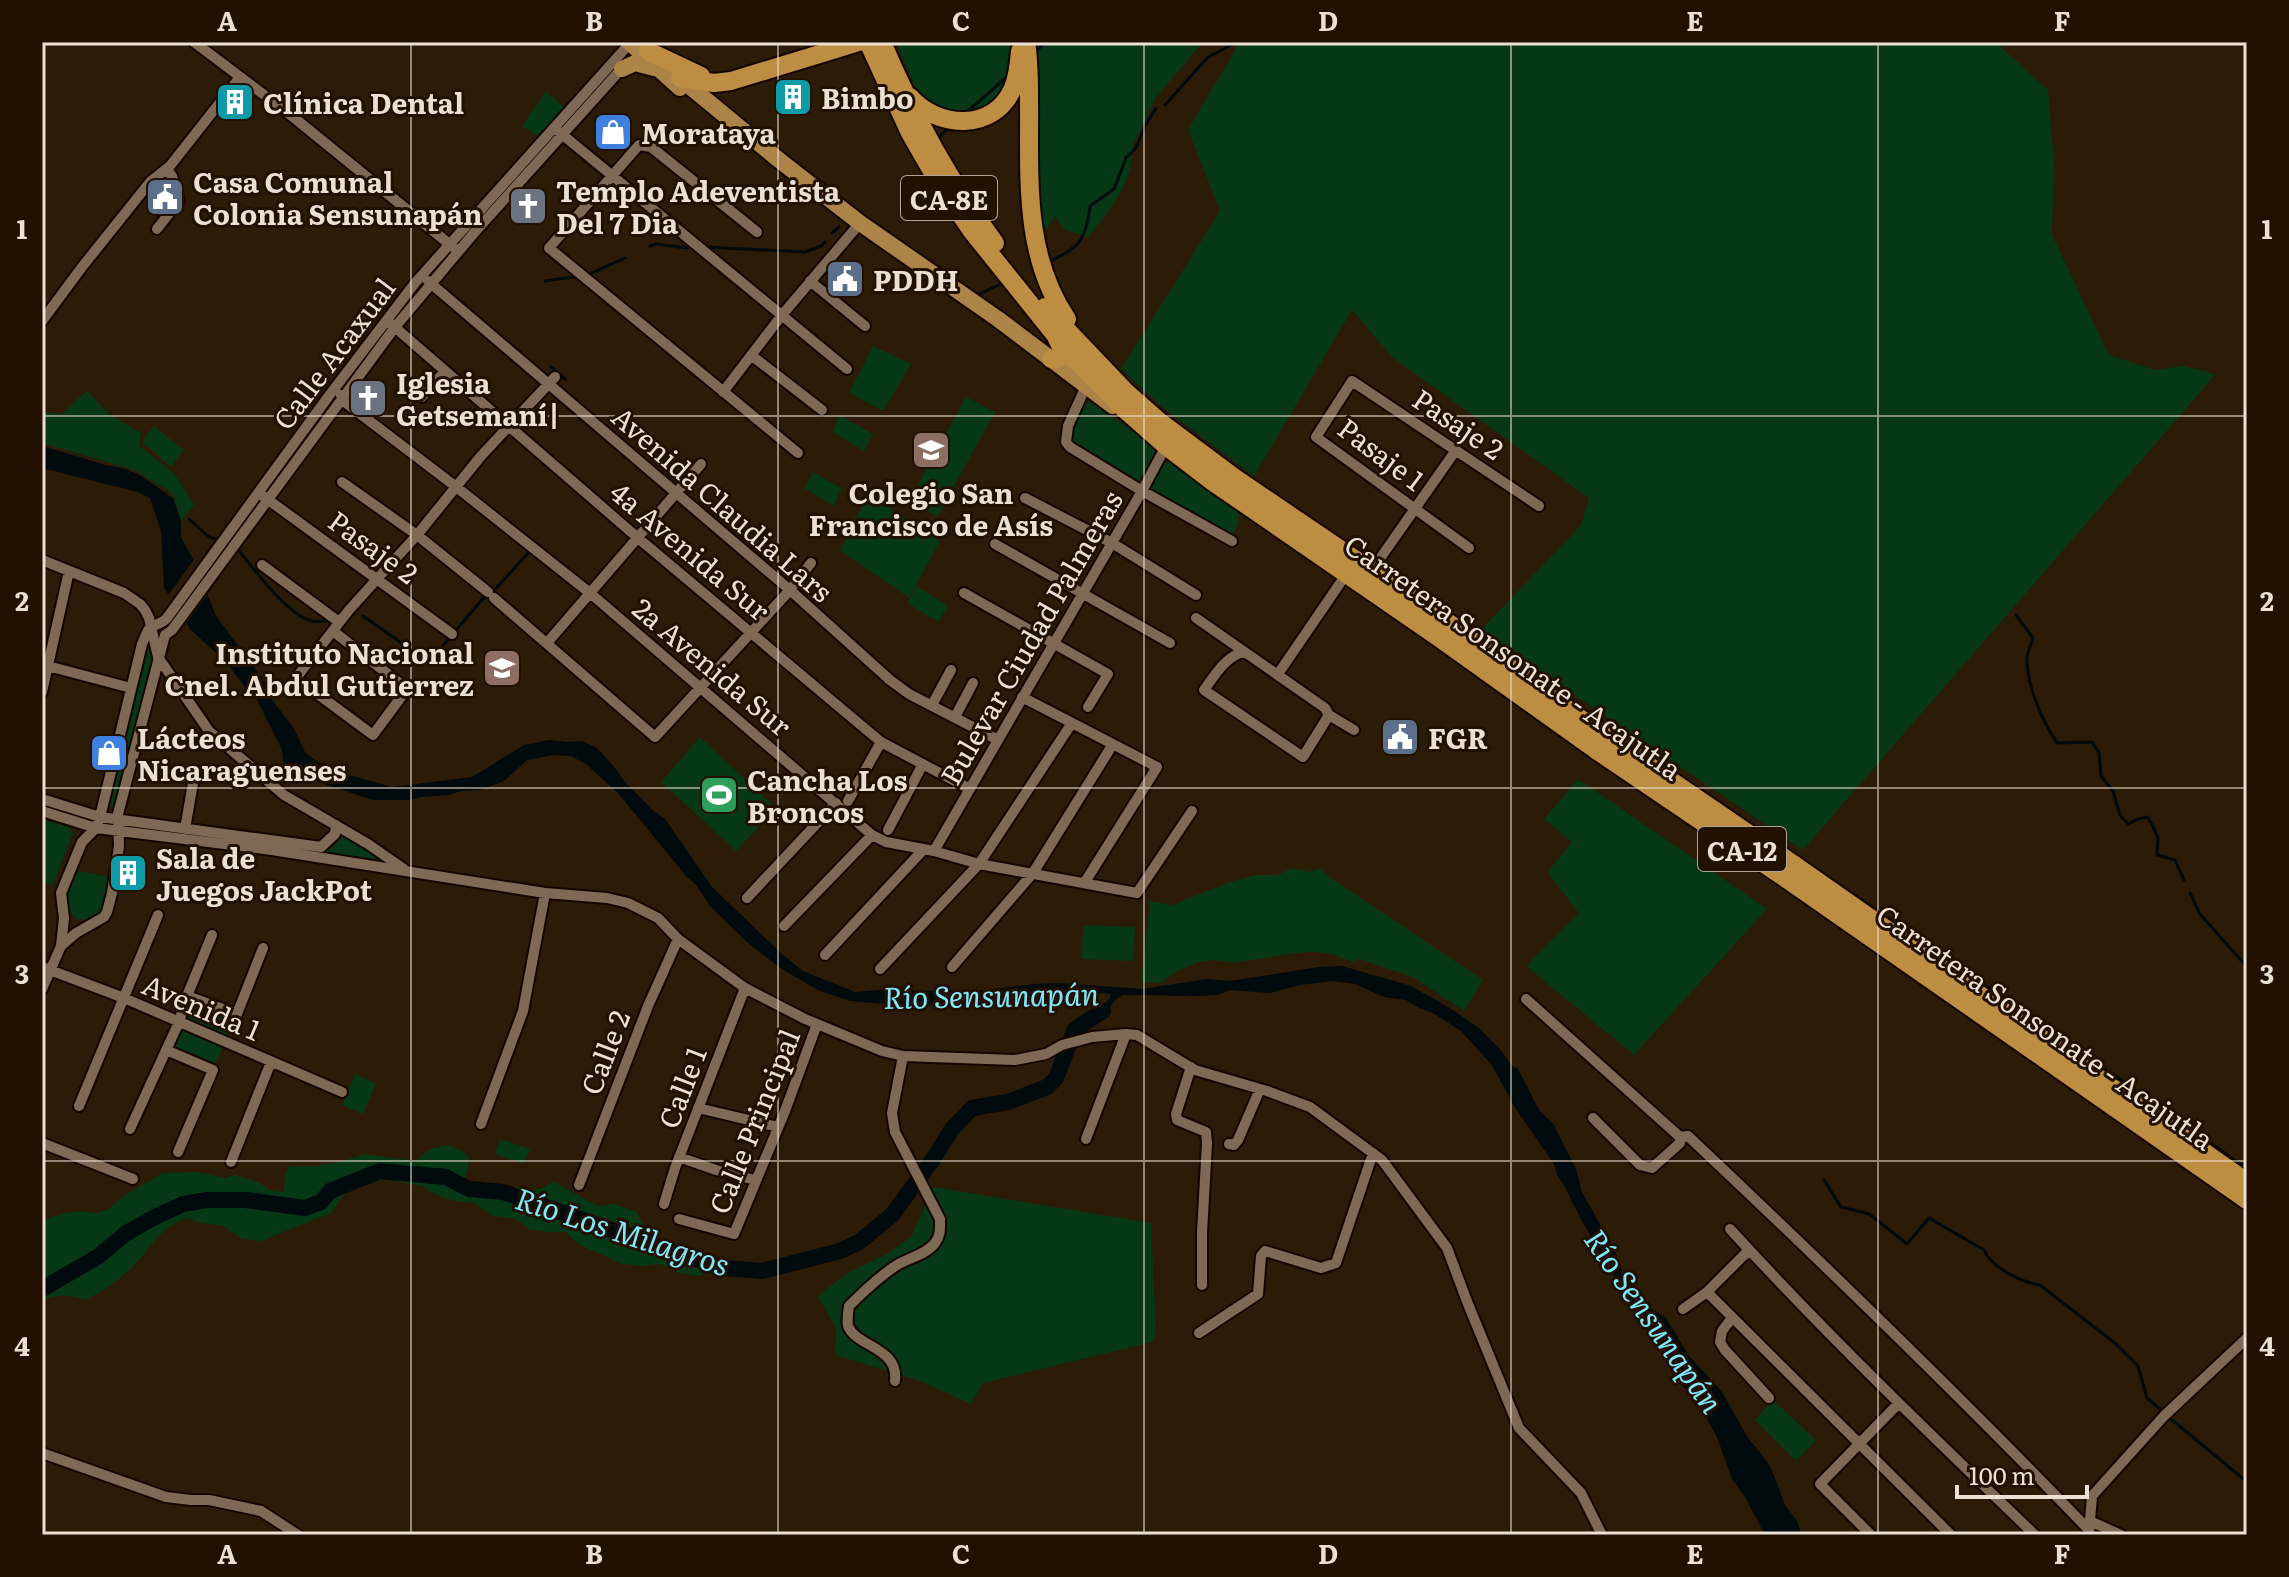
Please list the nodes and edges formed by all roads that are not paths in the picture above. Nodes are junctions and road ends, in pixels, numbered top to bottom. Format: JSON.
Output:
{"nodes":[{"id":1,"x":194,"y":42,"type":"edge"},
{"id":2,"x":868,"y":42,"type":"edge"},
{"id":3,"x":1018,"y":42,"type":"edge"},
{"id":4,"x":1026,"y":42,"type":"edge"},
{"id":5,"x":854,"y":44,"type":"edge"},
{"id":6,"x":635,"y":47,"type":"edge"},
{"id":7,"x":885,"y":49,"type":"edge"},
{"id":8,"x":661,"y":71,"type":"junction"},
{"id":9,"x":240,"y":77,"type":"junction"},
{"id":10,"x":680,"y":78,"type":"junction"},
{"id":11,"x":714,"y":83,"type":"junction"},
{"id":12,"x":559,"y":131,"type":"junction"},
{"id":13,"x":167,"y":170,"type":"junction"},
{"id":14,"x":612,"y":175,"type":"junction"},
{"id":15,"x":858,"y":226,"type":"junction"},
{"id":16,"x":157,"y":229,"type":"dead end"},
{"id":17,"x":757,"y":232,"type":"dead end"},
{"id":18,"x":449,"y":244,"type":"junction"},
{"id":19,"x":458,"y":252,"type":"junction"},
{"id":20,"x":426,"y":279,"type":"junction"},
{"id":21,"x":810,"y":281,"type":"junction"},
{"id":22,"x":782,"y":315,"type":"junction"},
{"id":23,"x":42,"y":321,"type":"edge"},
{"id":24,"x":391,"y":323,"type":"junction"},
{"id":25,"x":865,"y":326,"type":"dead end"},
{"id":26,"x":1056,"y":337,"type":"junction"},
{"id":27,"x":751,"y":355,"type":"junction"},
{"id":28,"x":1051,"y":359,"type":"junction"},
{"id":29,"x":847,"y":369,"type":"dead end"},
{"id":30,"x":445,"y":371,"type":"junction"},
{"id":31,"x":551,"y":381,"type":"junction"},
{"id":32,"x":1352,"y":381,"type":"joint"},
{"id":33,"x":336,"y":386,"type":"junction"},
{"id":34,"x":1085,"y":386,"type":"junction"},
{"id":35,"x":723,"y":392,"type":"junction"},
{"id":36,"x":328,"y":397,"type":"junction"},
{"id":37,"x":422,"y":397,"type":"dead end"},
{"id":38,"x":342,"y":400,"type":"junction"},
{"id":39,"x":822,"y":410,"type":"dead end"},
{"id":40,"x":1151,"y":414,"type":"junction"},
{"id":41,"x":509,"y":427,"type":"junction"},
{"id":42,"x":1166,"y":446,"type":"junction"},
{"id":43,"x":1456,"y":450,"type":"junction"},
{"id":44,"x":798,"y":453,"type":"dead end"},
{"id":45,"x":701,"y":464,"type":"dead end"},
{"id":46,"x":342,"y":482,"type":"dead end"},
{"id":47,"x":455,"y":486,"type":"junction"},
{"id":48,"x":1142,"y":491,"type":"junction"},
{"id":49,"x":676,"y":493,"type":"junction"},
{"id":50,"x":1246,"y":495,"type":"junction"},
{"id":51,"x":263,"y":496,"type":"junction"},
{"id":52,"x":1025,"y":498,"type":"dead end"},
{"id":53,"x":1539,"y":506,"type":"dead end"},
{"id":54,"x":1415,"y":509,"type":"junction"},
{"id":55,"x":417,"y":535,"type":"junction"},
{"id":56,"x":638,"y":538,"type":"junction"},
{"id":57,"x":1232,"y":541,"type":"dead end"},
{"id":58,"x":1112,"y":543,"type":"junction"},
{"id":59,"x":995,"y":544,"type":"dead end"},
{"id":60,"x":1469,"y":548,"type":"dead end"},
{"id":61,"x":220,"y":555,"type":"junction"},
{"id":62,"x":42,"y":560,"type":"edge"},
{"id":63,"x":811,"y":563,"type":"dead end"},
{"id":64,"x":262,"y":565,"type":"dead end"},
{"id":65,"x":1372,"y":570,"type":"junction"},
{"id":66,"x":69,"y":571,"type":"junction"},
{"id":67,"x":1347,"y":573,"type":"junction"},
{"id":68,"x":378,"y":578,"type":"junction"},
{"id":69,"x":790,"y":590,"type":"junction"},
{"id":70,"x":590,"y":593,"type":"junction"},
{"id":71,"x":964,"y":593,"type":"dead end"},
{"id":72,"x":1082,"y":593,"type":"junction"},
{"id":73,"x":1196,"y":595,"type":"dead end"},
{"id":74,"x":1196,"y":618,"type":"dead end"},
{"id":75,"x":336,"y":627,"type":"junction"},
{"id":76,"x":150,"y":628,"type":"junction"},
{"id":77,"x":752,"y":632,"type":"junction"},
{"id":78,"x":452,"y":634,"type":"dead end"},
{"id":79,"x":1053,"y":642,"type":"junction"},
{"id":80,"x":547,"y":643,"type":"junction"},
{"id":81,"x":1170,"y":643,"type":"dead end"},
{"id":82,"x":1243,"y":652,"type":"junction"},
{"id":83,"x":158,"y":657,"type":"junction"},
{"id":84,"x":45,"y":665,"type":"edge"},
{"id":85,"x":951,"y":670,"type":"dead end"},
{"id":86,"x":1278,"y":674,"type":"junction"},
{"id":87,"x":973,"y":683,"type":"dead end"},
{"id":88,"x":701,"y":687,"type":"junction"},
{"id":89,"x":131,"y":688,"type":"junction"},
{"id":90,"x":42,"y":692,"type":"edge"},
{"id":91,"x":1022,"y":697,"type":"junction"},
{"id":92,"x":932,"y":705,"type":"junction"},
{"id":93,"x":1088,"y":707,"type":"dead end"},
{"id":94,"x":1329,"y":715,"type":"junction"},
{"id":95,"x":955,"y":717,"type":"junction"},
{"id":96,"x":1072,"y":723,"type":"junction"},
{"id":97,"x":1354,"y":730,"type":"dead end"},
{"id":98,"x":998,"y":740,"type":"junction"},
{"id":99,"x":881,"y":742,"type":"junction"},
{"id":100,"x":1113,"y":744,"type":"junction"},
{"id":101,"x":923,"y":764,"type":"junction"},
{"id":102,"x":194,"y":777,"type":"dead end"},
{"id":103,"x":970,"y":789,"type":"junction"},
{"id":104,"x":42,"y":799,"type":"edge"},
{"id":105,"x":845,"y":802,"type":"junction"},
{"id":106,"x":42,"y":811,"type":"edge"},
{"id":107,"x":1192,"y":811,"type":"dead end"},
{"id":108,"x":98,"y":823,"type":"junction"},
{"id":109,"x":118,"y":824,"type":"junction"},
{"id":110,"x":336,"y":825,"type":"junction"},
{"id":111,"x":185,"y":829,"type":"junction"},
{"id":112,"x":888,"y":829,"type":"dead end"},
{"id":113,"x":872,"y":835,"type":"junction"},
{"id":114,"x":321,"y":847,"type":"junction"},
{"id":115,"x":929,"y":850,"type":"junction"},
{"id":116,"x":326,"y":859,"type":"junction"},
{"id":117,"x":979,"y":864,"type":"junction"},
{"id":118,"x":407,"y":871,"type":"junction"},
{"id":119,"x":1033,"y":873,"type":"junction"},
{"id":120,"x":1085,"y":882,"type":"junction"},
{"id":121,"x":545,"y":893,"type":"junction"},
{"id":122,"x":747,"y":898,"type":"dead end"},
{"id":123,"x":158,"y":915,"type":"dead end"},
{"id":124,"x":64,"y":918,"type":"junction"},
{"id":125,"x":92,"y":925,"type":"junction"},
{"id":126,"x":784,"y":926,"type":"dead end"},
{"id":127,"x":212,"y":935,"type":"dead end"},
{"id":128,"x":678,"y":939,"type":"junction"},
{"id":129,"x":61,"y":946,"type":"junction"},
{"id":130,"x":263,"y":948,"type":"dead end"},
{"id":131,"x":825,"y":955,"type":"dead end"},
{"id":132,"x":952,"y":967,"type":"dead end"},
{"id":133,"x":46,"y":968,"type":"edge"},
{"id":134,"x":880,"y":969,"type":"dead end"},
{"id":135,"x":745,"y":988,"type":"junction"},
{"id":136,"x":42,"y":989,"type":"edge"},
{"id":137,"x":187,"y":996,"type":"junction"},
{"id":138,"x":124,"y":998,"type":"junction"},
{"id":139,"x":1526,"y":999,"type":"dead end"},
{"id":140,"x":179,"y":1022,"type":"junction"},
{"id":141,"x":817,"y":1024,"type":"junction"},
{"id":142,"x":1126,"y":1034,"type":"junction"},
{"id":143,"x":166,"y":1050,"type":"junction"},
{"id":144,"x":903,"y":1056,"type":"junction"},
{"id":145,"x":271,"y":1062,"type":"junction"},
{"id":146,"x":1191,"y":1067,"type":"junction"},
{"id":147,"x":1260,"y":1089,"type":"junction"},
{"id":148,"x":342,"y":1092,"type":"dead end"},
{"id":149,"x":79,"y":1106,"type":"dead end"},
{"id":150,"x":698,"y":1108,"type":"junction"},
{"id":151,"x":1593,"y":1118,"type":"dead end"},
{"id":152,"x":481,"y":1124,"type":"dead end"},
{"id":153,"x":778,"y":1127,"type":"junction"},
{"id":154,"x":130,"y":1129,"type":"dead end"},
{"id":155,"x":1680,"y":1137,"type":"junction"},
{"id":156,"x":1086,"y":1139,"type":"dead end"},
{"id":157,"x":42,"y":1143,"type":"edge"},
{"id":158,"x":1229,"y":1144,"type":"dead end"},
{"id":159,"x":178,"y":1152,"type":"dead end"},
{"id":160,"x":1373,"y":1153,"type":"junction"},
{"id":161,"x":679,"y":1157,"type":"junction"},
{"id":162,"x":231,"y":1162,"type":"dead end"},
{"id":163,"x":133,"y":1179,"type":"dead end"},
{"id":164,"x":755,"y":1180,"type":"junction"},
{"id":165,"x":2247,"y":1182,"type":"edge"},
{"id":166,"x":579,"y":1185,"type":"dead end"},
{"id":167,"x":2247,"y":1200,"type":"edge"},
{"id":168,"x":664,"y":1204,"type":"dead end"},
{"id":169,"x":679,"y":1219,"type":"dead end"},
{"id":170,"x":1730,"y":1229,"type":"dead end"},
{"id":171,"x":1749,"y":1250,"type":"junction"},
{"id":172,"x":1202,"y":1285,"type":"dead end"},
{"id":173,"x":1707,"y":1292,"type":"junction"},
{"id":174,"x":1683,"y":1309,"type":"dead end"},
{"id":175,"x":1732,"y":1318,"type":"junction"},
{"id":176,"x":1199,"y":1333,"type":"dead end"},
{"id":177,"x":2247,"y":1338,"type":"edge"},
{"id":178,"x":895,"y":1381,"type":"dead end"},
{"id":179,"x":1769,"y":1398,"type":"dead end"},
{"id":180,"x":1898,"y":1404,"type":"junction"},
{"id":181,"x":1858,"y":1444,"type":"junction"},
{"id":182,"x":42,"y":1453,"type":"edge"},
{"id":183,"x":2088,"y":1529,"type":"edge"},
{"id":184,"x":298,"y":1535,"type":"edge"},
{"id":185,"x":1602,"y":1535,"type":"edge"},
{"id":186,"x":1871,"y":1535,"type":"edge"},
{"id":187,"x":1951,"y":1535,"type":"edge"},
{"id":188,"x":2035,"y":1535,"type":"edge"},
{"id":189,"x":2121,"y":1535,"type":"edge"}],
"edges":[{"from":1,"to":9,"type":"street"},
{"from":2,"to":26,"type":"highway","name":"Carretera Sonsonate - Acajutla","number":"CA-8E"},
{"from":3,"to":7,"type":"highway"},
{"from":4,"to":40,"type":"highway"},
{"from":5,"to":11,"type":"highway"},
{"from":6,"to":8,"type":"main road"},
{"from":6,"to":8,"type":"main road"},
{"from":6,"to":10,"type":"main road"},
{"from":6,"to":11,"type":"highway"},
{"from":6,"to":12,"type":"street","name":"Calle Acaxual"},
{"from":7,"to":40,"type":"highway","name":"Carretera Sonsonate - Acajutla","number":"CA-8E"},
{"from":8,"to":15,"type":"main road"},
{"from":9,"to":13,"type":"street"},
{"from":9,"to":18,"type":"street"},
{"from":10,"to":11,"type":"highway"},
{"from":10,"to":15,"type":"main road"},
{"from":12,"to":14,"type":"street"},
{"from":12,"to":18,"type":"street","name":"Calle Acaxual"},
{"from":12,"to":19,"type":"street","name":"Calle Acaxual"},
{"from":13,"to":16,"type":"street"},
{"from":13,"to":23,"type":"street"},
{"from":14,"to":17,"type":"street"},
{"from":14,"to":22,"type":"street"},
{"from":14,"to":35,"type":"street"},
{"from":15,"to":21,"type":"street"},
{"from":15,"to":28,"type":"main road"},
{"from":15,"to":34,"type":"main road"},
{"from":18,"to":19,"type":"street"},
{"from":18,"to":20,"type":"street","name":"Calle Acaxual"},
{"from":19,"to":20,"type":"street","name":"Calle Acaxual"},
{"from":20,"to":24,"type":"street","name":"Calle Acaxual"},
{"from":20,"to":31,"type":"street","name":"Avenida Claudia Lars"},
{"from":21,"to":22,"type":"street"},
{"from":21,"to":25,"type":"street"},
{"from":22,"to":27,"type":"street"},
{"from":22,"to":29,"type":"street"},
{"from":24,"to":30,"type":"street","name":"4a Avenida Sur"},
{"from":24,"to":33,"type":"street","name":"Calle Acaxual"},
{"from":24,"to":38,"type":"street","name":"Calle Acaxual"},
{"from":26,"to":28,"type":"highway"},
{"from":26,"to":42,"type":"highway","name":"Carretera Sonsonate - Acajutla","number":"CA-8E"},
{"from":27,"to":35,"type":"street"},
{"from":27,"to":39,"type":"street"},
{"from":28,"to":34,"type":"main road"},
{"from":30,"to":37,"type":"street"},
{"from":30,"to":41,"type":"street","name":"4a Avenida Sur"},
{"from":31,"to":41,"type":"street"},
{"from":31,"to":49,"type":"street","name":"Avenida Claudia Lars"},
{"from":32,"to":43,"type":"street","name":"Pasaje 2"},
{"from":32,"to":54,"type":"street","name":"Pasaje 1"},
{"from":33,"to":36,"type":"street","name":"Calle Acaxual"},
{"from":33,"to":38,"type":"street"},
{"from":34,"to":42,"type":"main road"},
{"from":34,"to":48,"type":"street"},
{"from":35,"to":44,"type":"street"},
{"from":36,"to":38,"type":"street"},
{"from":36,"to":51,"type":"street","name":"Calle Acaxual"},
{"from":38,"to":47,"type":"street","name":"2a Avenida Sur"},
{"from":38,"to":51,"type":"street","name":"Calle Acaxual"},
{"from":40,"to":50,"type":"highway","name":"Carretera Sonsonate - Acajutla","number":"CA-8E"},
{"from":41,"to":47,"type":"street"},
{"from":41,"to":56,"type":"street","name":"4a Avenida Sur"},
{"from":42,"to":48,"type":"street","name":"Bulevar Ciudad Palmeras"},
{"from":42,"to":50,"type":"highway","name":"Carretera Sonsonate - Acajutla","number":"CA-8E"},
{"from":43,"to":53,"type":"street","name":"Pasaje 2"},
{"from":43,"to":54,"type":"street"},
{"from":45,"to":49,"type":"street"},
{"from":46,"to":55,"type":"street"},
{"from":47,"to":55,"type":"street"},
{"from":47,"to":70,"type":"street","name":"2a Avenida Sur"},
{"from":48,"to":57,"type":"street"},
{"from":48,"to":58,"type":"street","name":"Bulevar Ciudad Palmeras"},
{"from":49,"to":56,"type":"street"},
{"from":49,"to":69,"type":"street","name":"Avenida Claudia Lars"},
{"from":50,"to":65,"type":"highway","number":"CA-12"},
{"from":50,"to":67,"type":"highway","name":"Carretera Sonsonate - Acajutla","number":"CA-12"},
{"from":51,"to":61,"type":"street","name":"Calle Acaxual"},
{"from":51,"to":68,"type":"street","name":"Pasaje 2"},
{"from":52,"to":58,"type":"street"},
{"from":54,"to":60,"type":"street","name":"Pasaje 1"},
{"from":54,"to":65,"type":"street"},
{"from":55,"to":68,"type":"street"},
{"from":55,"to":80,"type":"street"},
{"from":56,"to":70,"type":"street"},
{"from":56,"to":77,"type":"street","name":"4a Avenida Sur"},
{"from":58,"to":72,"type":"street","name":"Bulevar Ciudad Palmeras"},
{"from":58,"to":73,"type":"street"},
{"from":59,"to":72,"type":"street"},
{"from":61,"to":76,"type":"street"},
{"from":61,"to":83,"type":"street","name":"Calle Acaxual"},
{"from":62,"to":66,"type":"street"},
{"from":63,"to":69,"type":"street"},
{"from":64,"to":75,"type":"street"},
{"from":65,"to":165,"type":"highway","number":"CA-12"},
{"from":66,"to":76,"type":"street"},
{"from":66,"to":84,"type":"street"},
{"from":67,"to":86,"type":"street"},
{"from":67,"to":167,"type":"highway","name":"Carretera Sonsonate - Acajutla","number":"CA-12"},
{"from":68,"to":75,"type":"street"},
{"from":68,"to":78,"type":"street","name":"Pasaje 2"},
{"from":69,"to":77,"type":"street"},
{"from":69,"to":92,"type":"street","name":"Avenida Claudia Lars"},
{"from":70,"to":80,"type":"street"},
{"from":70,"to":88,"type":"street","name":"2a Avenida Sur"},
{"from":71,"to":79,"type":"street"},
{"from":72,"to":79,"type":"street","name":"Bulevar Ciudad Palmeras"},
{"from":72,"to":81,"type":"street"},
{"from":74,"to":82,"type":"street"},
{"from":75,"to":75,"type":"street"},
{"from":76,"to":83,"type":"street"},
{"from":76,"to":89,"type":"street"},
{"from":77,"to":88,"type":"street"},
{"from":77,"to":99,"type":"street","name":"4a Avenida Sur"},
{"from":79,"to":91,"type":"street","name":"Bulevar Ciudad Palmeras"},
{"from":79,"to":93,"type":"street"},
{"from":80,"to":88,"type":"street"},
{"from":82,"to":86,"type":"street"},
{"from":82,"to":94,"type":"street"},
{"from":83,"to":109,"type":"street"},
{"from":83,"to":110,"type":"street"},
{"from":84,"to":89,"type":"street"},
{"from":84,"to":90,"type":"street"},
{"from":85,"to":92,"type":"street"},
{"from":86,"to":94,"type":"street"},
{"from":87,"to":95,"type":"street"},
{"from":88,"to":105,"type":"street","name":"2a Avenida Sur"},
{"from":89,"to":108,"type":"street"},
{"from":91,"to":96,"type":"street"},
{"from":91,"to":98,"type":"street","name":"Bulevar Ciudad Palmeras"},
{"from":92,"to":95,"type":"street","name":"Avenida Claudia Lars"},
{"from":94,"to":97,"type":"street"},
{"from":95,"to":98,"type":"street","name":"Avenida Claudia Lars"},
{"from":96,"to":100,"type":"street"},
{"from":96,"to":117,"type":"street"},
{"from":98,"to":103,"type":"street","name":"Bulevar Ciudad Palmeras"},
{"from":99,"to":101,"type":"street","name":"4a Avenida Sur"},
{"from":99,"to":105,"type":"street"},
{"from":100,"to":119,"type":"street"},
{"from":100,"to":120,"type":"street"},
{"from":101,"to":103,"type":"street","name":"4a Avenida Sur"},
{"from":101,"to":112,"type":"street"},
{"from":102,"to":111,"type":"street"},
{"from":103,"to":115,"type":"street","name":"Bulevar Ciudad Palmeras"},
{"from":104,"to":108,"type":"street"},
{"from":105,"to":113,"type":"street","name":"2a Avenida Sur"},
{"from":105,"to":122,"type":"street"},
{"from":106,"to":108,"type":"street"},
{"from":107,"to":120,"type":"street","name":"2a Avenida Sur"},
{"from":108,"to":109,"type":"street"},
{"from":108,"to":124,"type":"street"},
{"from":109,"to":111,"type":"street"},
{"from":109,"to":116,"type":"street"},
{"from":109,"to":125,"type":"street"},
{"from":110,"to":114,"type":"street"},
{"from":110,"to":118,"type":"street"},
{"from":111,"to":114,"type":"street"},
{"from":113,"to":115,"type":"street","name":"2a Avenida Sur"},
{"from":113,"to":126,"type":"street"},
{"from":114,"to":116,"type":"street"},
{"from":115,"to":117,"type":"street","name":"2a Avenida Sur"},
{"from":115,"to":131,"type":"street","name":"Bulevar Ciudad Palmeras"},
{"from":116,"to":118,"type":"street"},
{"from":117,"to":119,"type":"street","name":"2a Avenida Sur"},
{"from":117,"to":134,"type":"street"},
{"from":118,"to":121,"type":"street"},
{"from":119,"to":120,"type":"street","name":"2a Avenida Sur"},
{"from":119,"to":132,"type":"street"},
{"from":121,"to":128,"type":"street"},
{"from":121,"to":152,"type":"street"},
{"from":123,"to":138,"type":"street"},
{"from":124,"to":125,"type":"street"},
{"from":124,"to":129,"type":"street"},
{"from":125,"to":129,"type":"street"},
{"from":127,"to":137,"type":"street"},
{"from":128,"to":135,"type":"street"},
{"from":128,"to":166,"type":"street","name":"Calle 2"},
{"from":129,"to":133,"type":"street"},
{"from":130,"to":137,"type":"street"},
{"from":133,"to":136,"type":"street"},
{"from":133,"to":138,"type":"street","name":"Avenida 1"},
{"from":135,"to":141,"type":"street"},
{"from":135,"to":150,"type":"street","name":"Calle 1"},
{"from":137,"to":140,"type":"street"},
{"from":138,"to":140,"type":"street","name":"Avenida 1"},
{"from":138,"to":149,"type":"street"},
{"from":139,"to":155,"type":"street"},
{"from":140,"to":143,"type":"street"},
{"from":140,"to":145,"type":"street","name":"Avenida 1"},
{"from":141,"to":144,"type":"street"},
{"from":141,"to":153,"type":"street","name":"Calle Principal"},
{"from":142,"to":144,"type":"street"},
{"from":142,"to":146,"type":"street"},
{"from":142,"to":156,"type":"street"},
{"from":143,"to":154,"type":"street"},
{"from":143,"to":159,"type":"street"},
{"from":144,"to":178,"type":"street"},
{"from":145,"to":148,"type":"street","name":"Avenida 1"},
{"from":145,"to":162,"type":"street"},
{"from":146,"to":147,"type":"street"},
{"from":146,"to":172,"type":"street"},
{"from":147,"to":158,"type":"street"},
{"from":147,"to":160,"type":"street"},
{"from":150,"to":153,"type":"street"},
{"from":150,"to":161,"type":"street","name":"Calle 1"},
{"from":151,"to":155,"type":"street"},
{"from":153,"to":164,"type":"street","name":"Calle Principal"},
{"from":155,"to":183,"type":"street"},
{"from":157,"to":163,"type":"street"},
{"from":160,"to":176,"type":"street"},
{"from":160,"to":185,"type":"street"},
{"from":161,"to":164,"type":"street"},
{"from":161,"to":168,"type":"street","name":"Calle 1"},
{"from":164,"to":169,"type":"street","name":"Calle Principal"},
{"from":170,"to":171,"type":"street"},
{"from":171,"to":173,"type":"street"},
{"from":171,"to":180,"type":"street"},
{"from":173,"to":174,"type":"street"},
{"from":173,"to":175,"type":"street"},
{"from":175,"to":179,"type":"street"},
{"from":175,"to":181,"type":"street"},
{"from":177,"to":183,"type":"street"},
{"from":180,"to":181,"type":"street"},
{"from":180,"to":188,"type":"street"},
{"from":181,"to":186,"type":"street"},
{"from":181,"to":187,"type":"street"},
{"from":182,"to":184,"type":"street"},
{"from":183,"to":189,"type":"street"}]}
